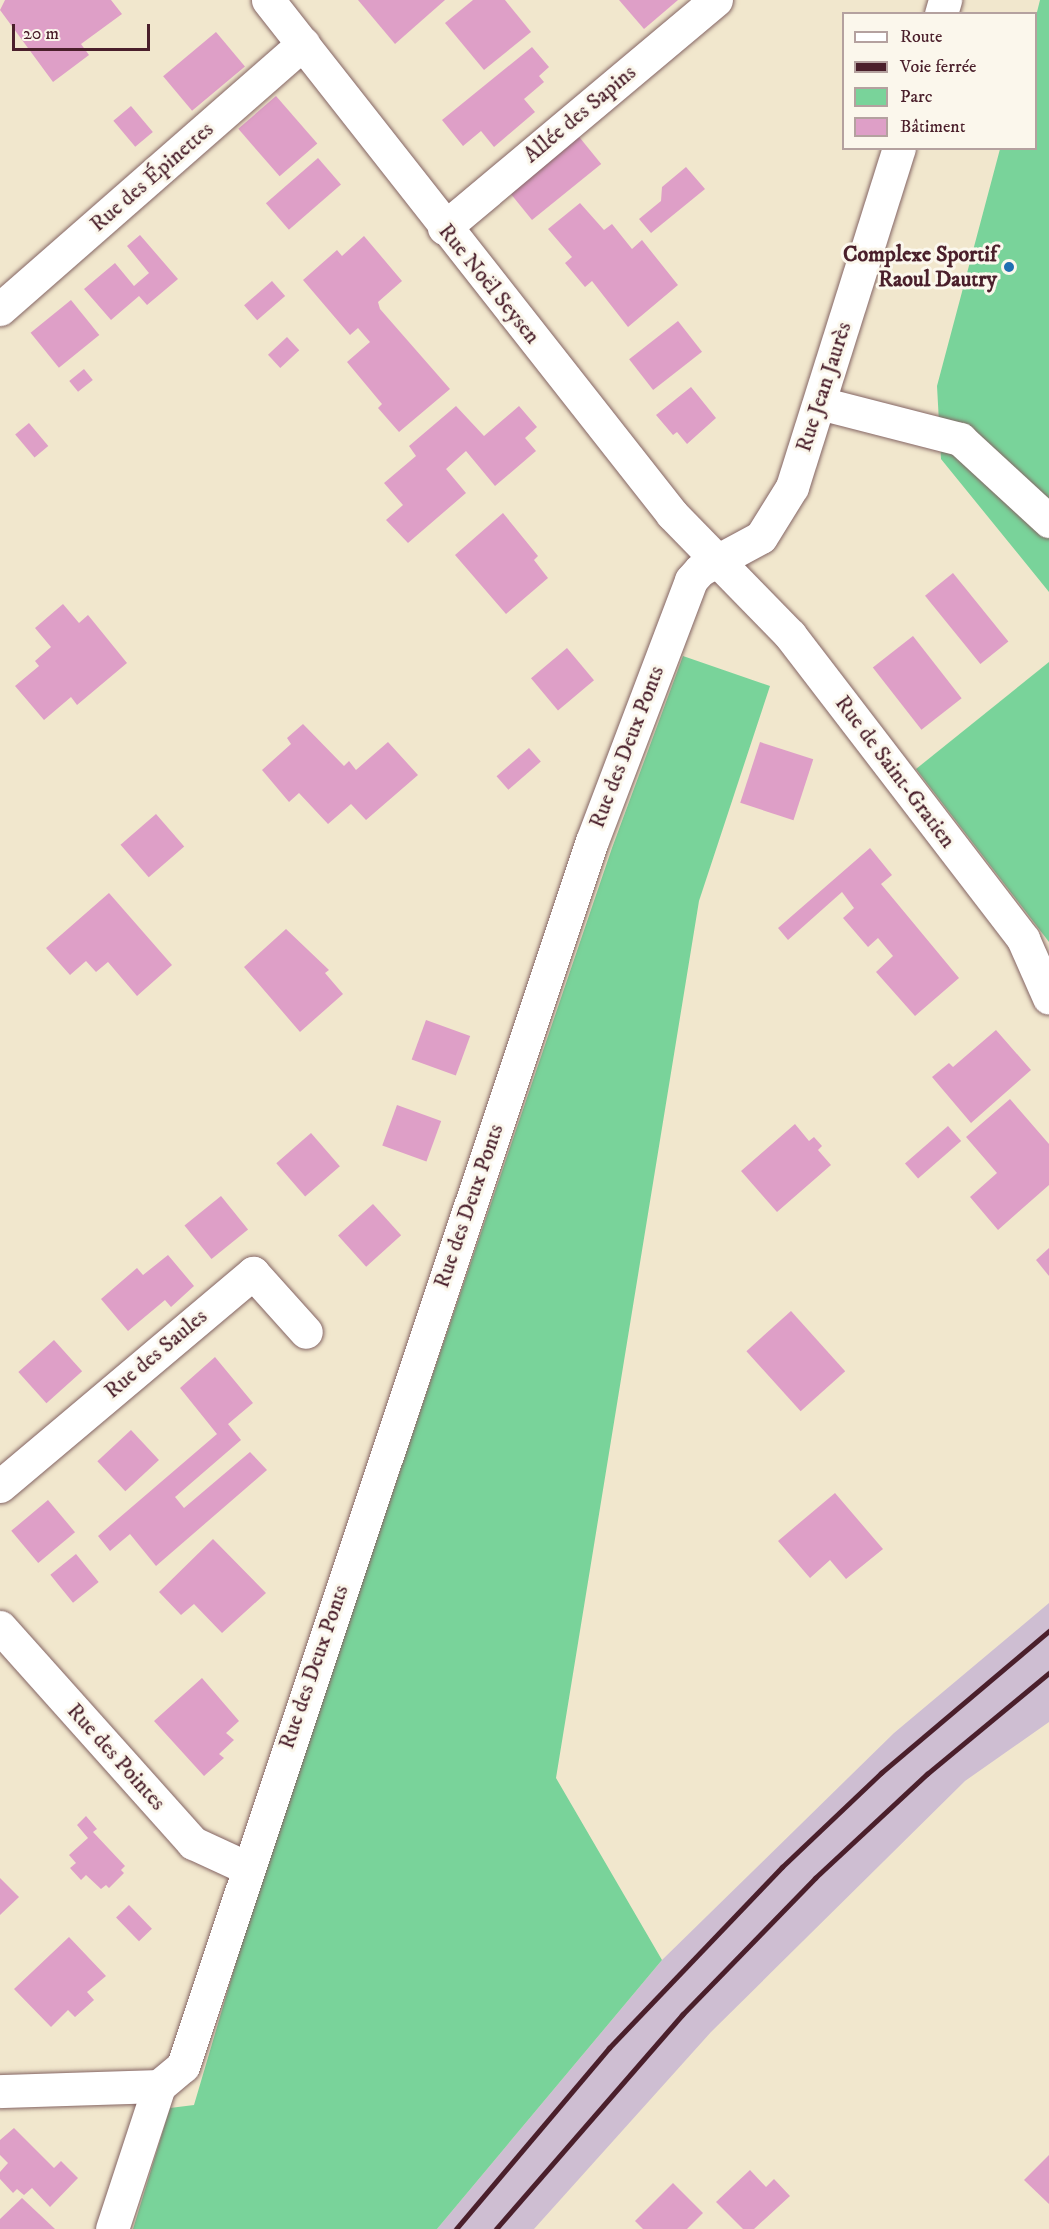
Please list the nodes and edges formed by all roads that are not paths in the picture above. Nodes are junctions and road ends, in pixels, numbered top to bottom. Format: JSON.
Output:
{"nodes":[{"id":1,"x":268,"y":0,"type":"edge"},
{"id":2,"x":716,"y":0,"type":"edge"},
{"id":3,"x":303,"y":44,"type":"junction"},
{"id":4,"x":898,"y":150,"type":"edge"},
{"id":5,"x":444,"y":228,"type":"junction"},
{"id":6,"x":0,"y":309,"type":"edge"},
{"id":7,"x":820,"y":403,"type":"junction"},
{"id":8,"x":1049,"y":521,"type":"edge"},
{"id":9,"x":717,"y":561,"type":"junction"},
{"id":10,"x":1049,"y":998,"type":"edge"},
{"id":11,"x":306,"y":1332,"type":"dead end"},
{"id":12,"x":0,"y":1486,"type":"edge"},
{"id":13,"x":0,"y":1627,"type":"edge"},
{"id":14,"x":246,"y":1868,"type":"junction"},
{"id":15,"x":159,"y":2086,"type":"junction"},
{"id":16,"x":0,"y":2091,"type":"edge"},
{"id":17,"x":112,"y":2229,"type":"edge"}],
"edges":[{"from":1,"to":3,"type":"street","name":"Rue Noël Seysen"},
{"from":2,"to":5,"type":"street","name":"Allée des Sapins"},
{"from":3,"to":5,"type":"street","name":"Rue Noël Seysen"},
{"from":3,"to":6,"type":"street","name":"Rue des Épinettes"},
{"from":4,"to":7,"type":"street","name":"Rue Jean Jaurès"},
{"from":5,"to":9,"type":"street","name":"Rue Noël Seysen"},
{"from":7,"to":8,"type":"street"},
{"from":7,"to":9,"type":"street","name":"Rue Jean Jaurès"},
{"from":9,"to":10,"type":"street","name":"Rue de Saint-Gratien"},
{"from":9,"to":14,"type":"street","name":"Rue des Deux Ponts"},
{"from":11,"to":12,"type":"street","name":"Rue des Saules"},
{"from":13,"to":14,"type":"street","name":"Rue des Pointes"},
{"from":14,"to":15,"type":"street","name":"Rue des Deux Ponts"},
{"from":15,"to":16,"type":"street"},
{"from":15,"to":17,"type":"street"}]}
